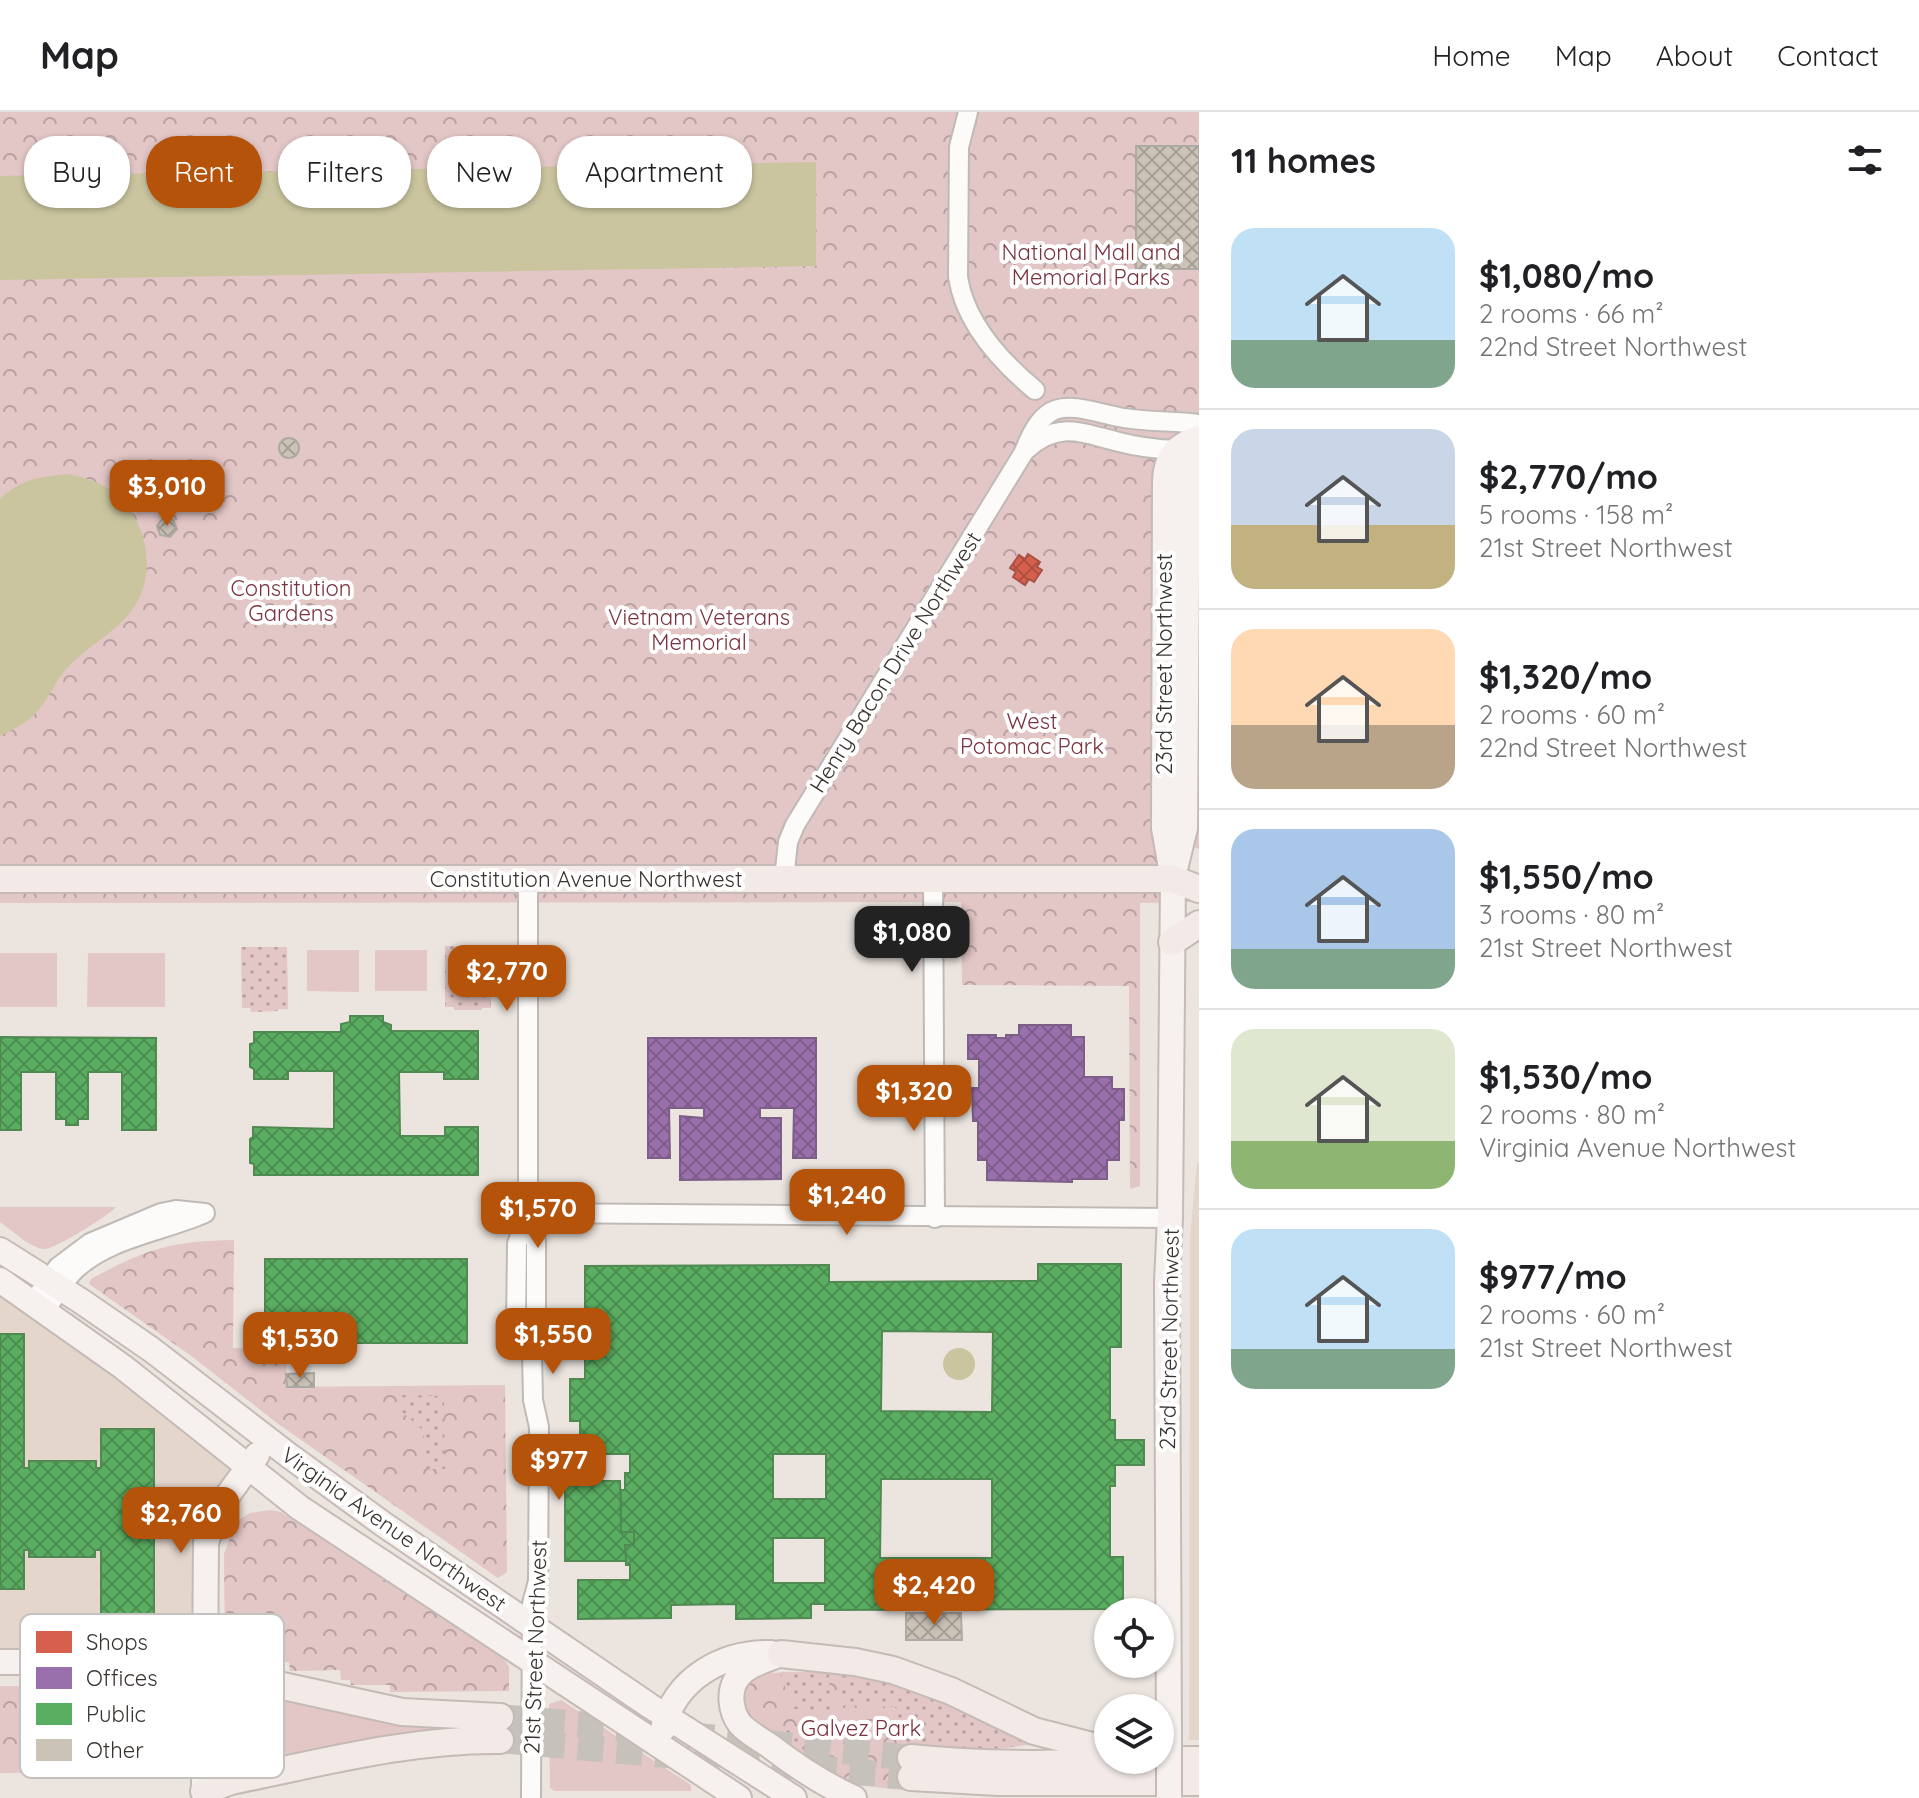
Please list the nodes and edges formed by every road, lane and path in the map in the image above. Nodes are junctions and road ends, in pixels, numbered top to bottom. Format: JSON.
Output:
{"nodes":[{"id":1,"x":968,"y":112,"type":"edge"},
{"id":2,"x":1035,"y":390,"type":"dead end"},
{"id":3,"x":1190,"y":438,"type":"edge"},
{"id":4,"x":1024,"y":452,"type":"junction"},
{"id":5,"x":1199,"y":869,"type":"edge"},
{"id":6,"x":0,"y":879,"type":"edge"},
{"id":7,"x":528,"y":879,"type":"junction"},
{"id":8,"x":784,"y":879,"type":"junction"},
{"id":9,"x":933,"y":879,"type":"junction"},
{"id":10,"x":1173,"y":879,"type":"junction"},
{"id":11,"x":1199,"y":889,"type":"edge"},
{"id":12,"x":1199,"y":924,"type":"edge"},
{"id":13,"x":1172,"y":942,"type":"junction"},
{"id":14,"x":528,"y":1213,"type":"junction"},
{"id":15,"x":935,"y":1218,"type":"junction"},
{"id":16,"x":1170,"y":1218,"type":"junction"},
{"id":17,"x":0,"y":1250,"type":"edge"},
{"id":18,"x":0,"y":1280,"type":"edge"},
{"id":19,"x":54,"y":1285,"type":"junction"},
{"id":20,"x":39,"y":1307,"type":"junction"},
{"id":21,"x":269,"y":1441,"type":"junction"},
{"id":22,"x":247,"y":1468,"type":"junction"},
{"id":23,"x":205,"y":1614,"type":"edge"},
{"id":24,"x":532,"y":1626,"type":"junction"},
{"id":25,"x":781,"y":1654,"type":"junction"},
{"id":26,"x":532,"y":1663,"type":"junction"},
{"id":27,"x":284,"y":1686,"type":"edge"},
{"id":28,"x":1163,"y":1694,"type":"edge"},
{"id":29,"x":667,"y":1716,"type":"junction"},
{"id":30,"x":660,"y":1744,"type":"junction"},
{"id":31,"x":1094,"y":1747,"type":"edge"},
{"id":32,"x":1174,"y":1755,"type":"edge"},
{"id":33,"x":1199,"y":1760,"type":"edge"},
{"id":34,"x":1094,"y":1763,"type":"edge"},
{"id":35,"x":284,"y":1770,"type":"edge"},
{"id":36,"x":1165,"y":1774,"type":"edge"},
{"id":37,"x":246,"y":1778,"type":"edge"},
{"id":38,"x":1199,"y":1782,"type":"edge"},
{"id":39,"x":202,"y":1796,"type":"edge"},
{"id":40,"x":1169,"y":1797,"type":"edge"},
{"id":41,"x":531,"y":1798,"type":"edge"},
{"id":42,"x":739,"y":1798,"type":"edge"},
{"id":43,"x":794,"y":1798,"type":"edge"},
{"id":44,"x":854,"y":1798,"type":"edge"}],
"edges":[{"from":1,"to":2,"type":"street"},
{"from":3,"to":4,"type":"street"},
{"from":3,"to":4,"type":"street","name":"Henry Bacon Drive Northwest"},
{"from":3,"to":10,"type":"main road","name":"23rd Street Northwest"},
{"from":4,"to":8,"type":"street","name":"Henry Bacon Drive Northwest"},
{"from":5,"to":10,"type":"highway","name":"Constitution Avenue Northwest"},
{"from":6,"to":7,"type":"highway","name":"Constitution Avenue Northwest"},
{"from":7,"to":8,"type":"highway","name":"Constitution Avenue Northwest"},
{"from":7,"to":14,"type":"street","name":"21st Street Northwest"},
{"from":8,"to":9,"type":"highway","name":"Constitution Avenue Northwest"},
{"from":9,"to":10,"type":"highway","name":"Constitution Avenue Northwest"},
{"from":9,"to":15,"type":"street"},
{"from":10,"to":11,"type":"highway","name":"Constitution Avenue Northwest"},
{"from":10,"to":13,"type":"main road","name":"23rd Street Northwest"},
{"from":12,"to":13,"type":"highway"},
{"from":13,"to":16,"type":"main road","name":"23rd Street Northwest"},
{"from":14,"to":15,"type":"street"},
{"from":14,"to":24,"type":"street","name":"21st Street Northwest"},
{"from":15,"to":16,"type":"street"},
{"from":16,"to":28,"type":"main road","name":"23rd Street Northwest"},
{"from":17,"to":19,"type":"main road","name":"Virginia Avenue Northwest"},
{"from":18,"to":20,"type":"main road","name":"Virginia Avenue Northwest"},
{"from":19,"to":19,"type":"street"},
{"from":19,"to":20,"type":"street"},
{"from":19,"to":21,"type":"main road","name":"Virginia Avenue Northwest"},
{"from":20,"to":22,"type":"main road","name":"Virginia Avenue Northwest"},
{"from":21,"to":22,"type":"main road"},
{"from":21,"to":24,"type":"main road","name":"Virginia Avenue Northwest"},
{"from":22,"to":23,"type":"main road"},
{"from":22,"to":26,"type":"main road","name":"Virginia Avenue Northwest"},
{"from":24,"to":26,"type":"street","name":"21st Street Northwest"},
{"from":24,"to":29,"type":"main road","name":"Virginia Avenue Northwest"},
{"from":25,"to":29,"type":"main road"},
{"from":25,"to":31,"type":"highway"},
{"from":25,"to":44,"type":"main road"},
{"from":26,"to":30,"type":"main road","name":"Virginia Avenue Northwest"},
{"from":26,"to":41,"type":"street","name":"21st Street Northwest"},
{"from":27,"to":35,"type":"highway"},
{"from":29,"to":30,"type":"main road"},
{"from":29,"to":43,"type":"main road","name":"Virginia Avenue Northwest"},
{"from":30,"to":42,"type":"main road","name":"Virginia Avenue Northwest"},
{"from":32,"to":33,"type":"highway"},
{"from":34,"to":38,"type":"highway"},
{"from":36,"to":40,"type":"main road","name":"23rd Street Northwest","bridge":true},
{"from":37,"to":39,"type":"highway"}]}
